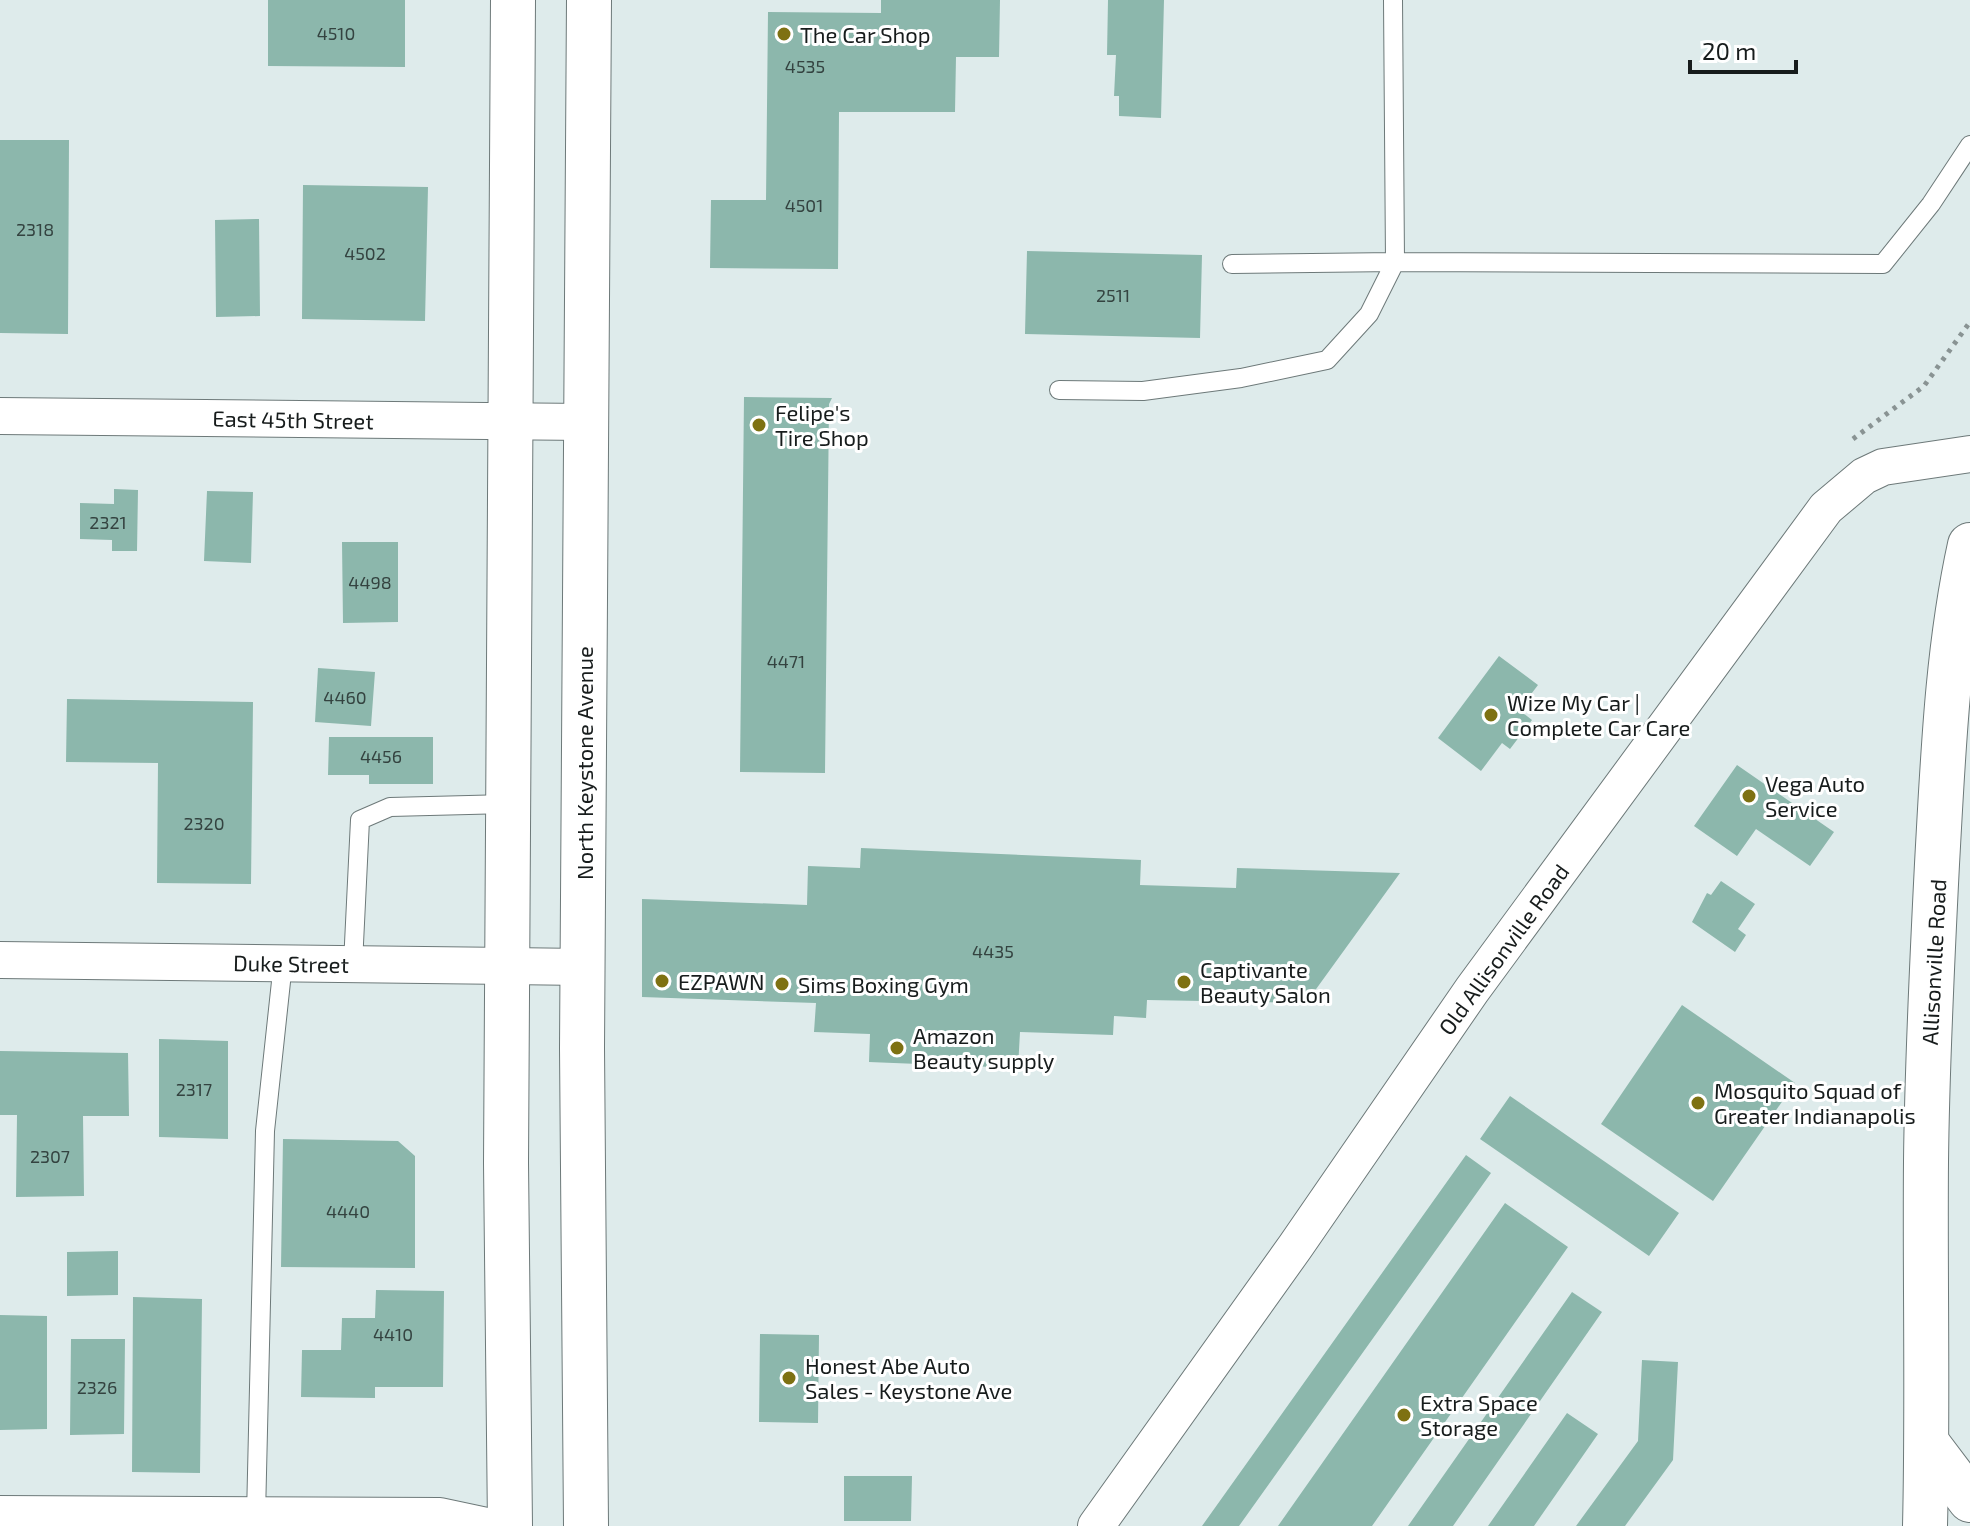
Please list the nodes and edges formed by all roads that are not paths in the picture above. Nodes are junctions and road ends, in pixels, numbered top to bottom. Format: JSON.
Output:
{"nodes":[{"id":1,"x":513,"y":0,"type":"edge"},
{"id":2,"x":589,"y":0,"type":"edge"},
{"id":3,"x":1393,"y":0,"type":"edge"},
{"id":4,"x":1970,"y":145,"type":"edge"},
{"id":5,"x":1395,"y":262,"type":"junction"},
{"id":6,"x":1232,"y":264,"type":"dead end"},
{"id":7,"x":1059,"y":390,"type":"dead end"},
{"id":8,"x":0,"y":416,"type":"edge"},
{"id":9,"x":510,"y":421,"type":"junction"},
{"id":10,"x":586,"y":422,"type":"junction"},
{"id":11,"x":1970,"y":454,"type":"edge"},
{"id":12,"x":1970,"y":545,"type":"edge"},
{"id":13,"x":508,"y":804,"type":"junction"},
{"id":14,"x":0,"y":960,"type":"edge"},
{"id":15,"x":283,"y":963,"type":"junction"},
{"id":16,"x":353,"y":964,"type":"junction"},
{"id":17,"x":507,"y":966,"type":"junction"},
{"id":18,"x":583,"y":967,"type":"junction"},
{"id":19,"x":1927,"y":1443,"type":"junction"},
{"id":20,"x":1970,"y":1500,"type":"edge"},
{"id":21,"x":0,"y":1514,"type":"edge"},
{"id":22,"x":256,"y":1516,"type":"junction"},
{"id":23,"x":296,"y":1521,"type":"edge"},
{"id":24,"x":393,"y":1521,"type":"edge"},
{"id":25,"x":487,"y":1526,"type":"edge"},
{"id":26,"x":510,"y":1526,"type":"edge"},
{"id":27,"x":586,"y":1526,"type":"edge"},
{"id":28,"x":1096,"y":1526,"type":"edge"},
{"id":29,"x":1925,"y":1526,"type":"edge"}],
"edges":[{"from":1,"to":9,"type":"main road"},
{"from":2,"to":10,"type":"main road","name":"North Keystone Avenue"},
{"from":3,"to":5,"type":"lane"},
{"from":4,"to":5,"type":"lane"},
{"from":5,"to":6,"type":"lane"},
{"from":5,"to":7,"type":"lane"},
{"from":8,"to":9,"type":"street","name":"East 45th Street"},
{"from":9,"to":10,"type":"street","name":"East 45th Street"},
{"from":9,"to":13,"type":"main road"},
{"from":10,"to":18,"type":"main road","name":"North Keystone Avenue"},
{"from":11,"to":28,"type":"street","name":"Old Allisonville Road"},
{"from":12,"to":19,"type":"main road","name":"Allisonville Road"},
{"from":13,"to":16,"type":"lane"},
{"from":13,"to":17,"type":"main road"},
{"from":14,"to":15,"type":"street","name":"Duke Street"},
{"from":15,"to":16,"type":"street","name":"Duke Street"},
{"from":15,"to":22,"type":"lane"},
{"from":16,"to":17,"type":"street","name":"Duke Street"},
{"from":17,"to":18,"type":"street","name":"Duke Street"},
{"from":17,"to":26,"type":"main road"},
{"from":18,"to":27,"type":"main road","name":"North Keystone Avenue"},
{"from":19,"to":20,"type":"main road"},
{"from":19,"to":29,"type":"main road","name":"Allisonville Road"},
{"from":21,"to":22,"type":"street"},
{"from":22,"to":23,"type":"street"},
{"from":23,"to":24,"type":"street"},
{"from":24,"to":25,"type":"street"}]}
